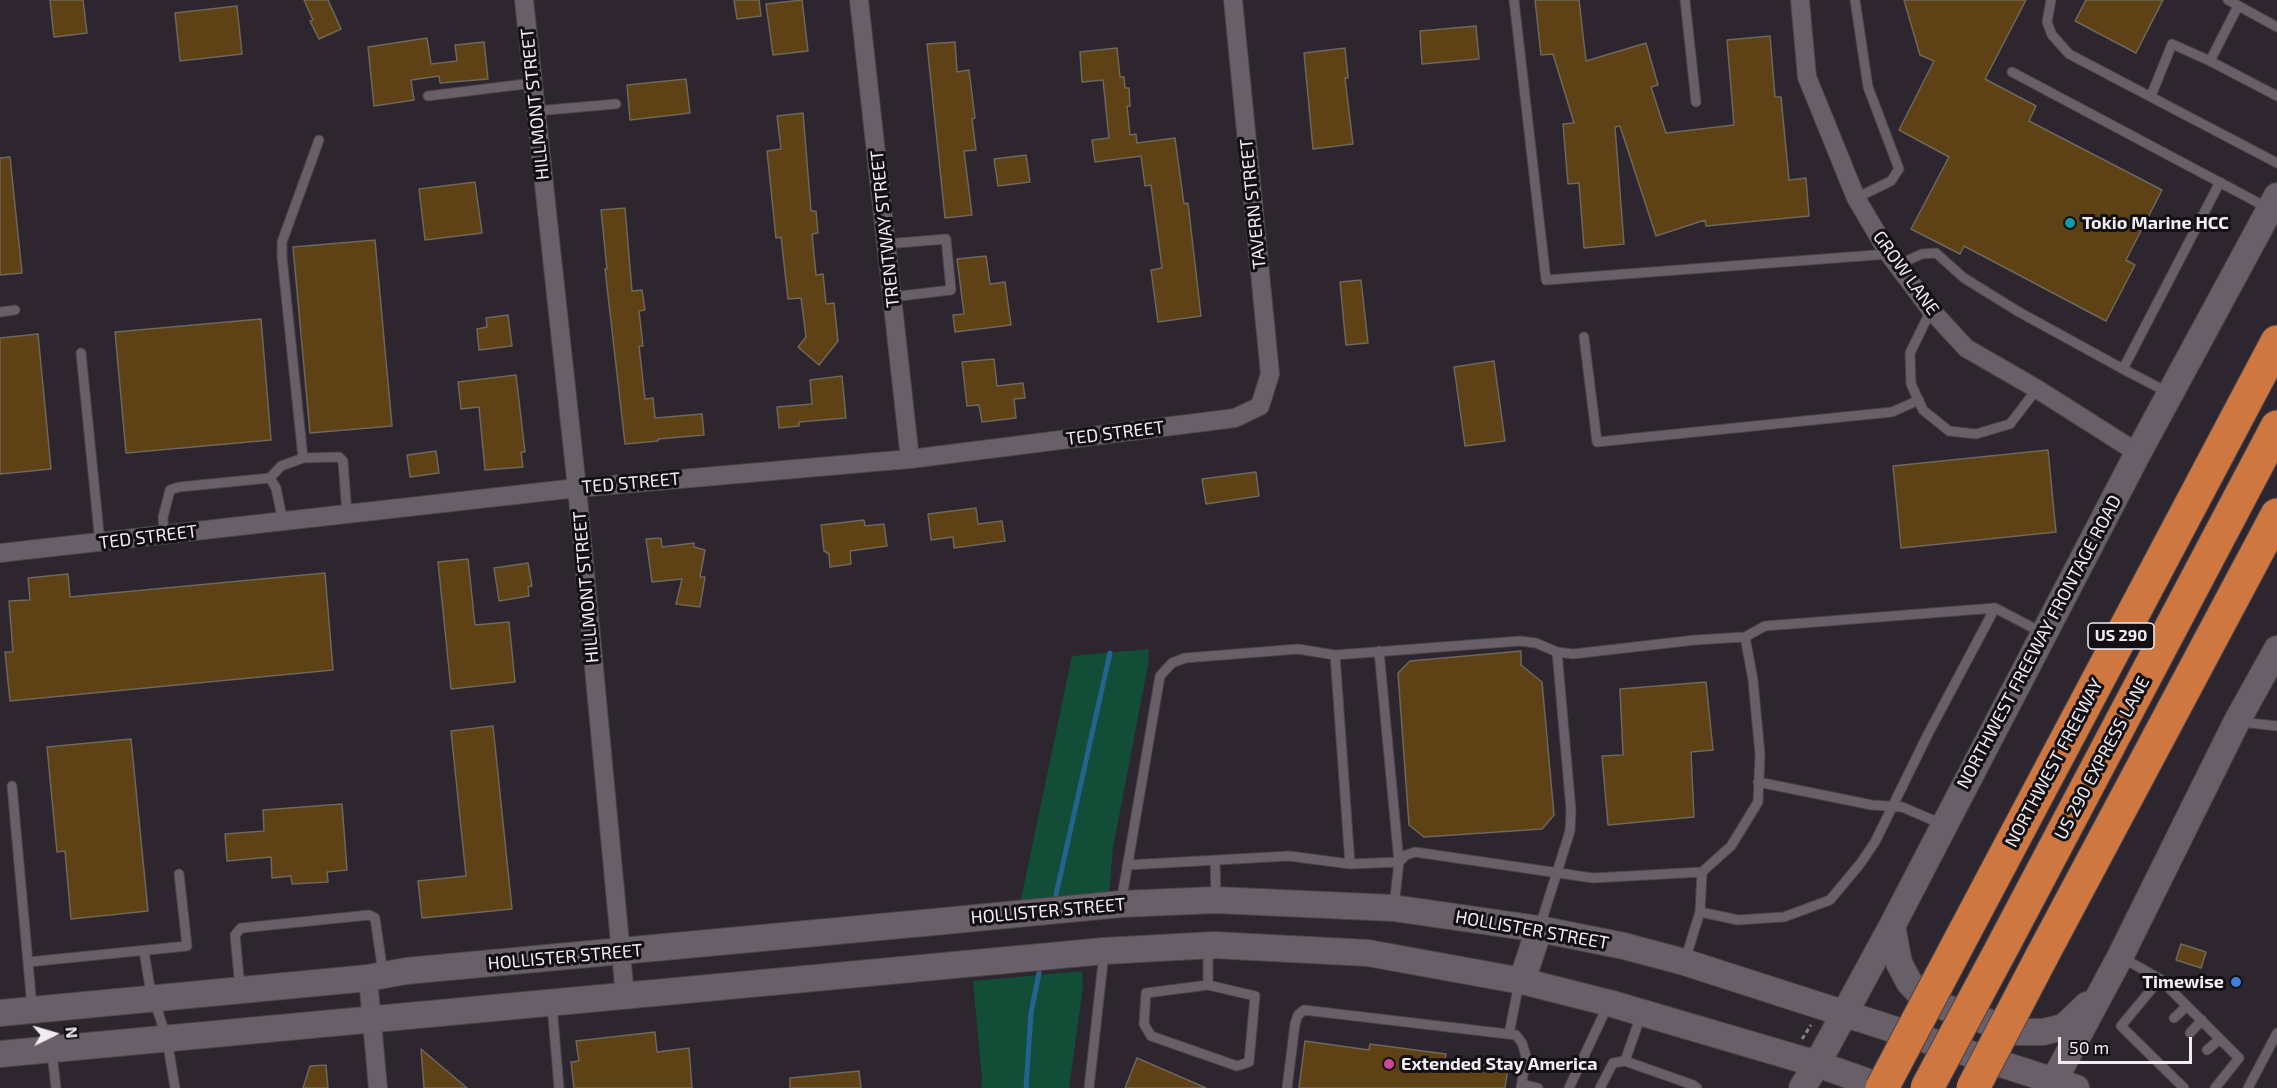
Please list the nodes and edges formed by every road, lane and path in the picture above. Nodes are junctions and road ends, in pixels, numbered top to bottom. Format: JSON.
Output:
{"nodes":[{"id":1,"x":524,"y":0,"type":"edge"},
{"id":2,"x":859,"y":0,"type":"edge"},
{"id":3,"x":1233,"y":0,"type":"edge"},
{"id":4,"x":1514,"y":0,"type":"edge"},
{"id":5,"x":1685,"y":0,"type":"edge"},
{"id":6,"x":1800,"y":0,"type":"edge"},
{"id":7,"x":1855,"y":0,"type":"edge"},
{"id":8,"x":2051,"y":0,"type":"edge"},
{"id":9,"x":2228,"y":0,"type":"edge"},
{"id":10,"x":2238,"y":6,"type":"junction"},
{"id":11,"x":2277,"y":27,"type":"edge"},
{"id":12,"x":2210,"y":61,"type":"junction"},
{"id":13,"x":2012,"y":72,"type":"dead end"},
{"id":14,"x":533,"y":83,"type":"junction"},
{"id":15,"x":428,"y":96,"type":"dead end"},
{"id":16,"x":2151,"y":96,"type":"junction"},
{"id":17,"x":2277,"y":96,"type":"edge"},
{"id":18,"x":1696,"y":102,"type":"dead end"},
{"id":19,"x":616,"y":104,"type":"dead end"},
{"id":20,"x":536,"y":111,"type":"junction"},
{"id":21,"x":319,"y":140,"type":"dead end"},
{"id":22,"x":2277,"y":163,"type":"edge"},
{"id":23,"x":2220,"y":182,"type":"junction"},
{"id":24,"x":1856,"y":198,"type":"junction"},
{"id":25,"x":2274,"y":202,"type":"edge"},
{"id":26,"x":886,"y":244,"type":"junction"},
{"id":27,"x":1893,"y":259,"type":"junction"},
{"id":28,"x":892,"y":297,"type":"junction"},
{"id":29,"x":15,"y":310,"type":"dead end"},
{"id":30,"x":1931,"y":310,"type":"junction"},
{"id":31,"x":0,"y":312,"type":"edge"},
{"id":32,"x":1584,"y":337,"type":"dead end"},
{"id":33,"x":2277,"y":342,"type":"edge"},
{"id":34,"x":81,"y":353,"type":"dead end"},
{"id":35,"x":2123,"y":369,"type":"junction"},
{"id":36,"x":2037,"y":389,"type":"junction"},
{"id":37,"x":2170,"y":393,"type":"junction"},
{"id":38,"x":1919,"y":400,"type":"junction"},
{"id":39,"x":1260,"y":406,"type":"joint"},
{"id":40,"x":2277,"y":427,"type":"edge"},
{"id":41,"x":2138,"y":453,"type":"junction"},
{"id":42,"x":303,"y":458,"type":"junction"},
{"id":43,"x":910,"y":459,"type":"junction"},
{"id":44,"x":270,"y":478,"type":"junction"},
{"id":45,"x":577,"y":488,"type":"junction"},
{"id":46,"x":347,"y":514,"type":"junction"},
{"id":47,"x":2277,"y":515,"type":"edge"},
{"id":48,"x":283,"y":522,"type":"junction"},
{"id":49,"x":164,"y":536,"type":"junction"},
{"id":50,"x":99,"y":543,"type":"junction"},
{"id":51,"x":0,"y":553,"type":"edge"},
{"id":52,"x":1995,"y":608,"type":"junction"},
{"id":53,"x":2043,"y":633,"type":"junction"},
{"id":54,"x":1745,"y":637,"type":"junction"},
{"id":55,"x":2277,"y":649,"type":"edge"},
{"id":56,"x":1379,"y":651,"type":"junction"},
{"id":57,"x":1557,"y":652,"type":"junction"},
{"id":58,"x":1335,"y":654,"type":"junction"},
{"id":59,"x":2238,"y":722,"type":"junction"},
{"id":60,"x":2277,"y":726,"type":"edge"},
{"id":61,"x":1758,"y":782,"type":"junction"},
{"id":62,"x":12,"y":786,"type":"dead end"},
{"id":63,"x":1892,"y":806,"type":"junction"},
{"id":64,"x":1944,"y":825,"type":"junction"},
{"id":65,"x":1215,"y":861,"type":"junction"},
{"id":66,"x":1399,"y":862,"type":"junction"},
{"id":67,"x":1350,"y":864,"type":"junction"},
{"id":68,"x":1127,"y":865,"type":"junction"},
{"id":69,"x":1702,"y":872,"type":"junction"},
{"id":70,"x":1556,"y":873,"type":"junction"},
{"id":71,"x":179,"y":874,"type":"dead end"},
{"id":72,"x":1216,"y":900,"type":"junction"},
{"id":73,"x":1121,"y":904,"type":"junction"},
{"id":74,"x":1393,"y":908,"type":"junction"},
{"id":75,"x":1700,"y":912,"type":"junction"},
{"id":76,"x":1892,"y":926,"type":"junction"},
{"id":77,"x":1539,"y":929,"type":"junction"},
{"id":78,"x":1208,"y":945,"type":"junction"},
{"id":79,"x":144,"y":951,"type":"junction"},
{"id":80,"x":1104,"y":951,"type":"junction"},
{"id":81,"x":621,"y":952,"type":"junction"},
{"id":82,"x":2120,"y":957,"type":"junction"},
{"id":83,"x":28,"y":962,"type":"junction"},
{"id":84,"x":1684,"y":962,"type":"junction"},
{"id":85,"x":376,"y":976,"type":"junction"},
{"id":86,"x":2160,"y":979,"type":"junction"},
{"id":87,"x":1521,"y":981,"type":"junction"},
{"id":88,"x":1208,"y":985,"type":"junction"},
{"id":89,"x":241,"y":989,"type":"junction"},
{"id":90,"x":2101,"y":991,"type":"junction"},
{"id":91,"x":625,"y":996,"type":"junction"},
{"id":92,"x":155,"y":997,"type":"junction"},
{"id":93,"x":552,"y":1002,"type":"junction"},
{"id":94,"x":1609,"y":1003,"type":"junction"},
{"id":95,"x":2187,"y":1006,"type":"junction"},
{"id":96,"x":32,"y":1010,"type":"junction"},
{"id":97,"x":0,"y":1013,"type":"edge"},
{"id":98,"x":1641,"y":1013,"type":"junction"},
{"id":99,"x":1844,"y":1013,"type":"junction"},
{"id":100,"x":1816,"y":1018,"type":"dead end"},
{"id":101,"x":2174,"y":1018,"type":"dead end"},
{"id":102,"x":372,"y":1020,"type":"junction"},
{"id":103,"x":2202,"y":1020,"type":"junction"},
{"id":104,"x":2190,"y":1033,"type":"dead end"},
{"id":105,"x":2277,"y":1033,"type":"edge"},
{"id":106,"x":1509,"y":1034,"type":"junction"},
{"id":107,"x":2220,"y":1038,"type":"junction"},
{"id":108,"x":167,"y":1039,"type":"junction"},
{"id":109,"x":2150,"y":1040,"type":"dead end"},
{"id":110,"x":1801,"y":1041,"type":"dead end"},
{"id":111,"x":2143,"y":1047,"type":"junction"},
{"id":112,"x":52,"y":1050,"type":"junction"},
{"id":113,"x":2207,"y":1050,"type":"dead end"},
{"id":114,"x":0,"y":1054,"type":"edge"},
{"id":115,"x":2167,"y":1055,"type":"dead end"},
{"id":116,"x":1625,"y":1061,"type":"junction"},
{"id":117,"x":2158,"y":1063,"type":"junction"},
{"id":118,"x":1817,"y":1064,"type":"junction"},
{"id":119,"x":2183,"y":1072,"type":"dead end"},
{"id":120,"x":2175,"y":1079,"type":"junction"},
{"id":121,"x":1522,"y":1086,"type":"edge"},
{"id":122,"x":2060,"y":1086,"type":"edge"},
{"id":123,"x":56,"y":1088,"type":"edge"},
{"id":124,"x":175,"y":1088,"type":"edge"},
{"id":125,"x":378,"y":1088,"type":"edge"},
{"id":126,"x":559,"y":1088,"type":"edge"},
{"id":127,"x":1089,"y":1088,"type":"edge"},
{"id":128,"x":1287,"y":1088,"type":"edge"},
{"id":129,"x":1538,"y":1088,"type":"edge"},
{"id":130,"x":1569,"y":1088,"type":"edge"},
{"id":131,"x":1600,"y":1088,"type":"edge"},
{"id":132,"x":1698,"y":1088,"type":"edge"},
{"id":133,"x":1802,"y":1088,"type":"edge"},
{"id":134,"x":1883,"y":1088,"type":"edge"},
{"id":135,"x":1927,"y":1088,"type":"edge"},
{"id":136,"x":1973,"y":1088,"type":"edge"},
{"id":137,"x":2184,"y":1088,"type":"edge"},
{"id":138,"x":2215,"y":1088,"type":"edge"},
{"id":139,"x":2248,"y":1088,"type":"edge"}],
"edges":[{"from":1,"to":14,"type":"street","name":"HILLMONT STREET"},
{"from":2,"to":26,"type":"street","name":"TRENTWAY STREET"},
{"from":3,"to":39,"type":"street","name":"TAVERN STREET"},
{"from":4,"to":27,"type":"lane"},
{"from":5,"to":18,"type":"lane"},
{"from":6,"to":24,"type":"street","name":"GROW LANE"},
{"from":7,"to":24,"type":"lane"},
{"from":8,"to":16,"type":"lane"},
{"from":9,"to":10,"type":"lane"},
{"from":10,"to":11,"type":"lane"},
{"from":10,"to":12,"type":"lane"},
{"from":12,"to":16,"type":"lane"},
{"from":12,"to":17,"type":"lane"},
{"from":13,"to":23,"type":"lane"},
{"from":14,"to":15,"type":"lane"},
{"from":14,"to":20,"type":"street","name":"HILLMONT STREET"},
{"from":16,"to":22,"type":"lane"},
{"from":19,"to":20,"type":"lane"},
{"from":20,"to":45,"type":"street","name":"HILLMONT STREET"},
{"from":21,"to":42,"type":"lane"},
{"from":23,"to":25,"type":"lane"},
{"from":23,"to":35,"type":"lane"},
{"from":24,"to":27,"type":"street","name":"GROW LANE"},
{"from":25,"to":37,"type":"main road","name":"NORTHWEST FREEWAY FRONTAGE ROAD"},
{"from":26,"to":28,"type":"street","name":"TRENTWAY STREET"},
{"from":26,"to":28,"type":"lane"},
{"from":27,"to":30,"type":"street","name":"GROW LANE"},
{"from":27,"to":35,"type":"lane"},
{"from":28,"to":43,"type":"street","name":"TRENTWAY STREET"},
{"from":29,"to":31,"type":"lane"},
{"from":30,"to":36,"type":"street","name":"GROW LANE"},
{"from":30,"to":38,"type":"lane"},
{"from":32,"to":38,"type":"lane"},
{"from":33,"to":134,"type":"highway","name":"NORTHWEST FREEWAY","number":"US 290","bridge":true},
{"from":34,"to":50,"type":"lane"},
{"from":35,"to":37,"type":"lane"},
{"from":36,"to":38,"type":"lane"},
{"from":36,"to":41,"type":"street","name":"GROW LANE"},
{"from":37,"to":41,"type":"main road","name":"NORTHWEST FREEWAY FRONTAGE ROAD"},
{"from":39,"to":43,"type":"street","name":"TED STREET"},
{"from":40,"to":135,"type":"highway","name":"US 290 EXPRESS LANE","bridge":true},
{"from":41,"to":53,"type":"main road","name":"NORTHWEST FREEWAY FRONTAGE ROAD"},
{"from":42,"to":44,"type":"lane"},
{"from":42,"to":46,"type":"lane"},
{"from":43,"to":45,"type":"street","name":"TED STREET"},
{"from":44,"to":48,"type":"lane"},
{"from":44,"to":49,"type":"lane"},
{"from":45,"to":46,"type":"street","name":"TED STREET"},
{"from":45,"to":81,"type":"street","name":"HILLMONT STREET"},
{"from":46,"to":48,"type":"street","name":"TED STREET"},
{"from":47,"to":136,"type":"highway","bridge":true},
{"from":48,"to":49,"type":"street","name":"TED STREET"},
{"from":49,"to":50,"type":"street","name":"TED STREET"},
{"from":50,"to":51,"type":"street","name":"TED STREET"},
{"from":52,"to":53,"type":"lane"},
{"from":52,"to":54,"type":"lane"},
{"from":52,"to":63,"type":"lane"},
{"from":53,"to":64,"type":"main road","name":"NORTHWEST FREEWAY FRONTAGE ROAD"},
{"from":54,"to":57,"type":"lane"},
{"from":54,"to":61,"type":"lane"},
{"from":55,"to":59,"type":"main road"},
{"from":56,"to":57,"type":"lane"},
{"from":56,"to":58,"type":"lane"},
{"from":56,"to":66,"type":"lane"},
{"from":57,"to":70,"type":"lane"},
{"from":58,"to":67,"type":"lane"},
{"from":58,"to":68,"type":"lane"},
{"from":59,"to":60,"type":"lane"},
{"from":59,"to":82,"type":"main road"},
{"from":61,"to":63,"type":"lane"},
{"from":61,"to":69,"type":"lane"},
{"from":62,"to":83,"type":"lane"},
{"from":63,"to":64,"type":"lane"},
{"from":63,"to":75,"type":"lane"},
{"from":64,"to":76,"type":"main road","name":"NORTHWEST FREEWAY FRONTAGE ROAD"},
{"from":65,"to":67,"type":"lane"},
{"from":65,"to":68,"type":"lane"},
{"from":65,"to":72,"type":"lane"},
{"from":66,"to":67,"type":"lane"},
{"from":66,"to":70,"type":"lane"},
{"from":66,"to":74,"type":"lane"},
{"from":68,"to":73,"type":"lane"},
{"from":69,"to":70,"type":"lane"},
{"from":69,"to":75,"type":"lane"},
{"from":70,"to":77,"type":"lane"},
{"from":71,"to":79,"type":"lane"},
{"from":72,"to":73,"type":"main road","name":"HOLLISTER STREET"},
{"from":72,"to":74,"type":"main road","name":"HOLLISTER STREET"},
{"from":73,"to":81,"type":"main road","name":"HOLLISTER STREET"},
{"from":74,"to":77,"type":"main road","name":"HOLLISTER STREET"},
{"from":75,"to":84,"type":"lane"},
{"from":76,"to":90,"type":"main road"},
{"from":76,"to":99,"type":"main road","name":"NORTHWEST FREEWAY FRONTAGE ROAD"},
{"from":77,"to":84,"type":"main road","name":"HOLLISTER STREET"},
{"from":77,"to":87,"type":"main road"},
{"from":78,"to":80,"type":"main road"},
{"from":78,"to":87,"type":"main road"},
{"from":78,"to":88,"type":"lane"},
{"from":79,"to":83,"type":"lane"},
{"from":79,"to":92,"type":"lane"},
{"from":80,"to":91,"type":"main road"},
{"from":80,"to":127,"type":"lane"},
{"from":81,"to":85,"type":"main road","name":"HOLLISTER STREET"},
{"from":81,"to":91,"type":"street","name":"HILLMONT STREET"},
{"from":82,"to":86,"type":"lane"},
{"from":82,"to":90,"type":"main road"},
{"from":83,"to":96,"type":"lane"},
{"from":84,"to":99,"type":"main road","name":"HOLLISTER STREET"},
{"from":85,"to":89,"type":"main road","name":"HOLLISTER STREET"},
{"from":85,"to":89,"type":"lane"},
{"from":85,"to":102,"type":"street"},
{"from":86,"to":95,"type":"lane"},
{"from":86,"to":111,"type":"lane"},
{"from":87,"to":94,"type":"main road"},
{"from":87,"to":106,"type":"lane"},
{"from":88,"to":88,"type":"lane"},
{"from":89,"to":92,"type":"main road","name":"HOLLISTER STREET"},
{"from":90,"to":122,"type":"main road"},
{"from":91,"to":93,"type":"main road"},
{"from":92,"to":96,"type":"main road","name":"HOLLISTER STREET"},
{"from":92,"to":108,"type":"lane"},
{"from":93,"to":102,"type":"main road"},
{"from":93,"to":126,"type":"lane"},
{"from":94,"to":98,"type":"main road"},
{"from":94,"to":130,"type":"lane"},
{"from":95,"to":101,"type":"lane"},
{"from":95,"to":103,"type":"lane"},
{"from":96,"to":97,"type":"main road","name":"HOLLISTER STREET"},
{"from":98,"to":116,"type":"lane"},
{"from":98,"to":118,"type":"main road"},
{"from":99,"to":118,"type":"main road","name":"NORTHWEST FREEWAY FRONTAGE ROAD"},
{"from":99,"to":122,"type":"main road","name":"HOLLISTER STREET"},
{"from":100,"to":110,"type":"path"},
{"from":102,"to":108,"type":"main road"},
{"from":102,"to":125,"type":"street"},
{"from":103,"to":104,"type":"lane"},
{"from":103,"to":107,"type":"lane"},
{"from":105,"to":139,"type":"lane"},
{"from":106,"to":121,"type":"lane"},
{"from":106,"to":128,"type":"lane"},
{"from":107,"to":113,"type":"lane"},
{"from":107,"to":138,"type":"lane"},
{"from":108,"to":112,"type":"main road"},
{"from":108,"to":124,"type":"lane"},
{"from":109,"to":111,"type":"lane"},
{"from":111,"to":117,"type":"lane"},
{"from":112,"to":114,"type":"main road"},
{"from":112,"to":123,"type":"lane"},
{"from":115,"to":117,"type":"lane"},
{"from":116,"to":131,"type":"lane"},
{"from":116,"to":132,"type":"lane"},
{"from":117,"to":120,"type":"lane"},
{"from":118,"to":133,"type":"main road","name":"NORTHWEST FREEWAY FRONTAGE ROAD"},
{"from":118,"to":134,"type":"main road"},
{"from":119,"to":120,"type":"lane"},
{"from":120,"to":137,"type":"lane"},
{"from":121,"to":129,"type":"lane"}]}
